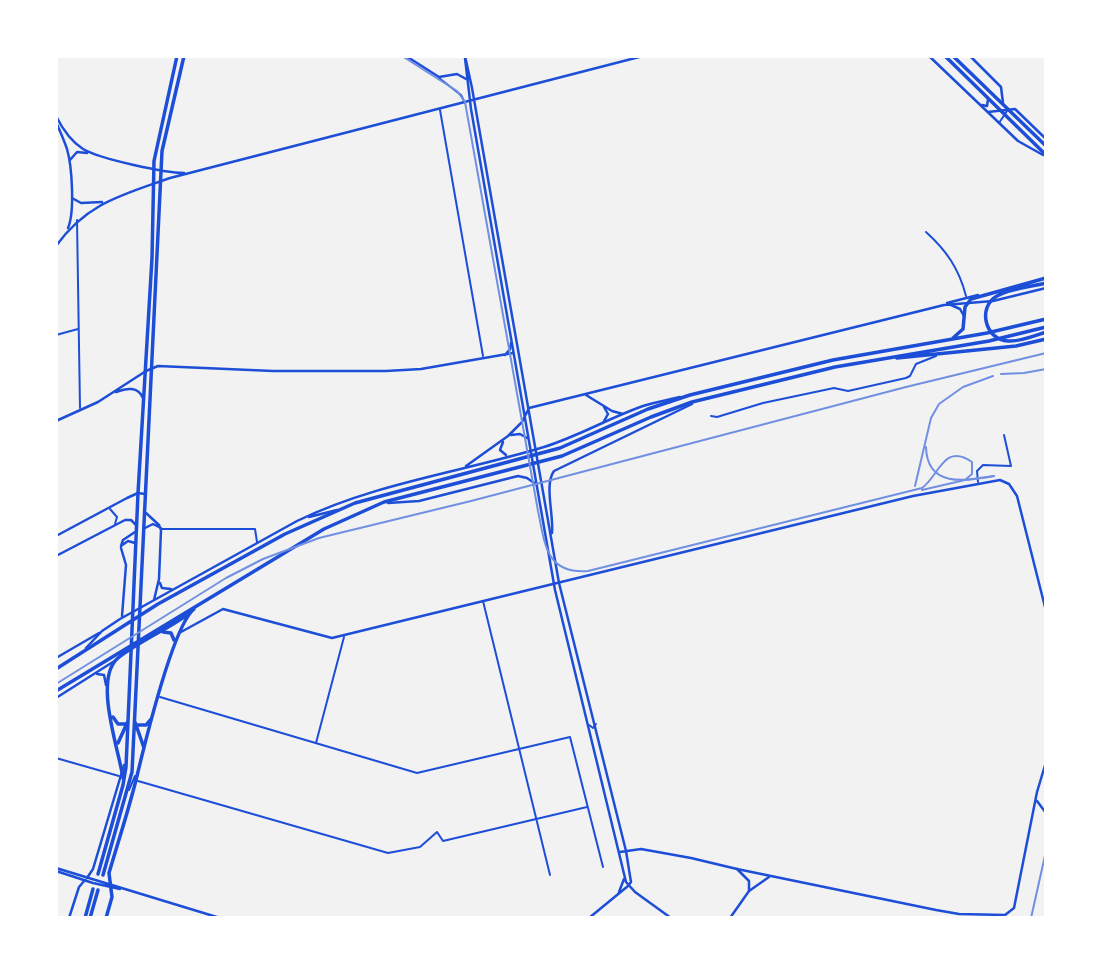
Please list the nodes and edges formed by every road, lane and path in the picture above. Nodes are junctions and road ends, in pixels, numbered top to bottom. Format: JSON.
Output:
{"nodes":[{"id":1,"x":177,"y":56,"type":"edge"},
{"id":2,"x":184,"y":56,"type":"edge"},
{"id":3,"x":406,"y":56,"type":"edge"},
{"id":4,"x":643,"y":56,"type":"edge"},
{"id":5,"x":929,"y":56,"type":"edge"},
{"id":6,"x":946,"y":56,"type":"edge"},
{"id":7,"x":953,"y":56,"type":"edge"},
{"id":8,"x":970,"y":56,"type":"edge"},
{"id":9,"x":465,"y":57,"type":"edge"},
{"id":10,"x":465,"y":68,"type":"junction"},
{"id":11,"x":457,"y":75,"type":"junction"},
{"id":12,"x":439,"y":77,"type":"junction"},
{"id":13,"x":466,"y":79,"type":"junction"},
{"id":14,"x":1002,"y":89,"type":"junction"},
{"id":15,"x":993,"y":95,"type":"junction"},
{"id":16,"x":986,"y":96,"type":"junction"},
{"id":17,"x":472,"y":101,"type":"junction"},
{"id":18,"x":989,"y":101,"type":"junction"},
{"id":19,"x":465,"y":103,"type":"junction"},
{"id":20,"x":980,"y":104,"type":"junction"},
{"id":21,"x":439,"y":109,"type":"junction"},
{"id":22,"x":1005,"y":110,"type":"junction"},
{"id":23,"x":991,"y":114,"type":"junction"},
{"id":24,"x":56,"y":116,"type":"edge"},
{"id":25,"x":56,"y":122,"type":"edge"},
{"id":26,"x":999,"y":123,"type":"junction"},
{"id":27,"x":1046,"y":139,"type":"edge"},
{"id":28,"x":1046,"y":146,"type":"edge"},
{"id":29,"x":156,"y":148,"type":"junction"},
{"id":30,"x":162,"y":149,"type":"junction"},
{"id":31,"x":94,"y":154,"type":"junction"},
{"id":32,"x":1046,"y":156,"type":"edge"},
{"id":33,"x":69,"y":162,"type":"junction"},
{"id":34,"x":154,"y":168,"type":"junction"},
{"id":35,"x":162,"y":170,"type":"junction"},
{"id":36,"x":191,"y":172,"type":"junction"},
{"id":37,"x":161,"y":181,"type":"junction"},
{"id":38,"x":154,"y":184,"type":"junction"},
{"id":39,"x":144,"y":187,"type":"junction"},
{"id":40,"x":71,"y":195,"type":"junction"},
{"id":41,"x":154,"y":200,"type":"junction"},
{"id":42,"x":103,"y":202,"type":"junction"},
{"id":43,"x":77,"y":220,"type":"junction"},
{"id":44,"x":66,"y":232,"type":"junction"},
{"id":45,"x":926,"y":232,"type":"dead end"},
{"id":46,"x":56,"y":246,"type":"edge"},
{"id":47,"x":1046,"y":283,"type":"edge"},
{"id":48,"x":976,"y":298,"type":"junction"},
{"id":49,"x":967,"y":300,"type":"junction"},
{"id":50,"x":944,"y":305,"type":"junction"},
{"id":51,"x":965,"y":318,"type":"junction"},
{"id":52,"x":1046,"y":319,"type":"edge"},
{"id":53,"x":78,"y":329,"type":"junction"},
{"id":54,"x":1046,"y":330,"type":"edge"},
{"id":55,"x":56,"y":335,"type":"edge"},
{"id":56,"x":1045,"y":339,"type":"edge"},
{"id":57,"x":943,"y":341,"type":"junction"},
{"id":58,"x":511,"y":342,"type":"junction"},
{"id":59,"x":518,"y":344,"type":"junction"},
{"id":60,"x":513,"y":353,"type":"junction"},
{"id":61,"x":942,"y":354,"type":"junction"},
{"id":62,"x":505,"y":355,"type":"junction"},
{"id":63,"x":911,"y":357,"type":"junction"},
{"id":64,"x":483,"y":358,"type":"junction"},
{"id":65,"x":877,"y":359,"type":"junction"},
{"id":66,"x":521,"y":360,"type":"junction"},
{"id":67,"x":515,"y":361,"type":"junction"},
{"id":68,"x":152,"y":368,"type":"junction"},
{"id":69,"x":913,"y":368,"type":"junction"},
{"id":70,"x":146,"y":371,"type":"junction"},
{"id":71,"x":113,"y":393,"type":"junction"},
{"id":72,"x":584,"y":394,"type":"junction"},
{"id":73,"x":690,"y":395,"type":"junction"},
{"id":74,"x":705,"y":399,"type":"junction"},
{"id":75,"x":144,"y":400,"type":"junction"},
{"id":76,"x":522,"y":403,"type":"junction"},
{"id":77,"x":602,"y":405,"type":"junction"},
{"id":78,"x":537,"y":406,"type":"junction"},
{"id":79,"x":529,"y":408,"type":"junction"},
{"id":80,"x":80,"y":411,"type":"junction"},
{"id":81,"x":626,"y":413,"type":"junction"},
{"id":82,"x":524,"y":415,"type":"junction"},
{"id":83,"x":711,"y":416,"type":"dead end"},
{"id":84,"x":56,"y":421,"type":"edge"},
{"id":85,"x":532,"y":425,"type":"junction"},
{"id":86,"x":600,"y":425,"type":"junction"},
{"id":87,"x":1004,"y":435,"type":"dead end"},
{"id":88,"x":507,"y":438,"type":"junction"},
{"id":89,"x":530,"y":442,"type":"junction"},
{"id":90,"x":513,"y":455,"type":"junction"},
{"id":91,"x":457,"y":470,"type":"junction"},
{"id":92,"x":978,"y":482,"type":"junction"},
{"id":93,"x":537,"y":485,"type":"junction"},
{"id":94,"x":138,"y":494,"type":"junction"},
{"id":95,"x":145,"y":494,"type":"junction"},
{"id":96,"x":145,"y":506,"type":"junction"},
{"id":97,"x":371,"y":506,"type":"junction"},
{"id":98,"x":107,"y":509,"type":"junction"},
{"id":99,"x":337,"y":510,"type":"junction"},
{"id":100,"x":544,"y":510,"type":"junction"},
{"id":101,"x":302,"y":519,"type":"junction"},
{"id":102,"x":115,"y":525,"type":"junction"},
{"id":103,"x":137,"y":528,"type":"junction"},
{"id":104,"x":161,"y":529,"type":"junction"},
{"id":105,"x":144,"y":531,"type":"junction"},
{"id":106,"x":56,"y":536,"type":"edge"},
{"id":107,"x":552,"y":540,"type":"junction"},
{"id":108,"x":257,"y":543,"type":"junction"},
{"id":109,"x":121,"y":546,"type":"junction"},
{"id":110,"x":136,"y":549,"type":"junction"},
{"id":111,"x":552,"y":552,"type":"junction"},
{"id":112,"x":56,"y":556,"type":"edge"},
{"id":113,"x":159,"y":579,"type":"junction"},
{"id":114,"x":559,"y":583,"type":"junction"},
{"id":115,"x":554,"y":584,"type":"junction"},
{"id":116,"x":174,"y":589,"type":"junction"},
{"id":117,"x":483,"y":600,"type":"junction"},
{"id":118,"x":204,"y":601,"type":"junction"},
{"id":119,"x":152,"y":602,"type":"junction"},
{"id":120,"x":124,"y":610,"type":"junction"},
{"id":121,"x":1046,"y":611,"type":"edge"},
{"id":122,"x":190,"y":612,"type":"junction"},
{"id":123,"x":130,"y":614,"type":"junction"},
{"id":124,"x":120,"y":619,"type":"junction"},
{"id":125,"x":102,"y":631,"type":"junction"},
{"id":126,"x":161,"y":632,"type":"junction"},
{"id":127,"x":178,"y":634,"type":"junction"},
{"id":128,"x":344,"y":636,"type":"junction"},
{"id":129,"x":174,"y":646,"type":"junction"},
{"id":130,"x":78,"y":656,"type":"junction"},
{"id":131,"x":56,"y":657,"type":"edge"},
{"id":132,"x":118,"y":658,"type":"junction"},
{"id":133,"x":56,"y":669,"type":"edge"},
{"id":134,"x":94,"y":675,"type":"junction"},
{"id":135,"x":107,"y":689,"type":"junction"},
{"id":136,"x":56,"y":691,"type":"edge"},
{"id":137,"x":159,"y":697,"type":"junction"},
{"id":138,"x":56,"y":698,"type":"edge"},
{"id":139,"x":154,"y":712,"type":"junction"},
{"id":140,"x":112,"y":715,"type":"junction"},
{"id":141,"x":129,"y":716,"type":"junction"},
{"id":142,"x":135,"y":721,"type":"junction"},
{"id":143,"x":127,"y":723,"type":"junction"},
{"id":144,"x":596,"y":724,"type":"junction"},
{"id":145,"x":589,"y":725,"type":"junction"},
{"id":146,"x":598,"y":733,"type":"junction"},
{"id":147,"x":592,"y":735,"type":"junction"},
{"id":148,"x":316,"y":743,"type":"junction"},
{"id":149,"x":117,"y":745,"type":"junction"},
{"id":150,"x":519,"y":749,"type":"junction"},
{"id":151,"x":144,"y":750,"type":"junction"},
{"id":152,"x":127,"y":757,"type":"junction"},
{"id":153,"x":56,"y":758,"type":"edge"},
{"id":154,"x":1046,"y":762,"type":"edge"},
{"id":155,"x":139,"y":767,"type":"junction"},
{"id":156,"x":121,"y":771,"type":"junction"},
{"id":157,"x":136,"y":780,"type":"junction"},
{"id":158,"x":124,"y":783,"type":"junction"},
{"id":159,"x":127,"y":794,"type":"junction"},
{"id":160,"x":1037,"y":802,"type":"junction"},
{"id":161,"x":588,"y":807,"type":"junction"},
{"id":162,"x":1045,"y":812,"type":"edge"},
{"id":163,"x":1034,"y":816,"type":"junction"},
{"id":164,"x":536,"y":819,"type":"junction"},
{"id":165,"x":625,"y":851,"type":"junction"},
{"id":166,"x":620,"y":852,"type":"junction"},
{"id":167,"x":603,"y":867,"type":"dead end"},
{"id":168,"x":56,"y":869,"type":"edge"},
{"id":169,"x":737,"y":869,"type":"junction"},
{"id":170,"x":550,"y":875,"type":"dead end"},
{"id":171,"x":624,"y":875,"type":"junction"},
{"id":172,"x":98,"y":876,"type":"junction"},
{"id":173,"x":769,"y":877,"type":"junction"},
{"id":174,"x":86,"y":879,"type":"junction"},
{"id":175,"x":108,"y":884,"type":"junction"},
{"id":176,"x":628,"y":886,"type":"junction"},
{"id":177,"x":95,"y":888,"type":"junction"},
{"id":178,"x":749,"y":891,"type":"junction"},
{"id":179,"x":619,"y":893,"type":"junction"},
{"id":180,"x":69,"y":918,"type":"edge"},
{"id":181,"x":85,"y":918,"type":"edge"},
{"id":182,"x":90,"y":918,"type":"edge"},
{"id":183,"x":106,"y":918,"type":"edge"},
{"id":184,"x":220,"y":918,"type":"edge"},
{"id":185,"x":589,"y":918,"type":"edge"},
{"id":186,"x":671,"y":918,"type":"edge"},
{"id":187,"x":730,"y":918,"type":"edge"}],
"edges":[{"from":1,"to":29,"type":"main road"},
{"from":2,"to":30,"type":"main road"},
{"from":3,"to":12,"type":"main road"},
{"from":4,"to":17,"type":"main road"},
{"from":5,"to":20,"type":"main road"},
{"from":6,"to":16,"type":"main road"},
{"from":7,"to":15,"type":"main road"},
{"from":8,"to":14,"type":"main road"},
{"from":9,"to":10,"type":"main road"},
{"from":9,"to":17,"type":"main road"},
{"from":10,"to":11,"type":"main road"},
{"from":10,"to":13,"type":"main road"},
{"from":11,"to":12,"type":"main road"},
{"from":11,"to":13,"type":"main road"},
{"from":12,"to":19,"type":"street"},
{"from":13,"to":17,"type":"main road"},
{"from":14,"to":15,"type":"main road"},
{"from":14,"to":22,"type":"main road"},
{"from":15,"to":22,"type":"main road"},
{"from":16,"to":18,"type":"main road"},
{"from":16,"to":22,"type":"main road"},
{"from":17,"to":19,"type":"main road"},
{"from":17,"to":58,"type":"main road"},
{"from":17,"to":59,"type":"main road"},
{"from":18,"to":20,"type":"main road"},
{"from":18,"to":23,"type":"street"},
{"from":19,"to":21,"type":"main road"},
{"from":20,"to":23,"type":"main road"},
{"from":21,"to":36,"type":"main road"},
{"from":21,"to":64,"type":"street"},
{"from":22,"to":23,"type":"main road"},
{"from":22,"to":26,"type":"street"},
{"from":22,"to":27,"type":"main road"},
{"from":22,"to":28,"type":"main road"},
{"from":22,"to":32,"type":"main road"},
{"from":23,"to":26,"type":"main road"},
{"from":24,"to":31,"type":"main road"},
{"from":25,"to":33,"type":"main road"},
{"from":26,"to":32,"type":"main road"},
{"from":29,"to":30,"type":"street"},
{"from":29,"to":34,"type":"main road"},
{"from":30,"to":35,"type":"main road"},
{"from":31,"to":33,"type":"main road"},
{"from":31,"to":34,"type":"main road"},
{"from":33,"to":40,"type":"main road"},
{"from":34,"to":35,"type":"main road"},
{"from":34,"to":38,"type":"main road"},
{"from":35,"to":36,"type":"main road"},
{"from":35,"to":37,"type":"main road"},
{"from":36,"to":37,"type":"main road"},
{"from":37,"to":38,"type":"main road"},
{"from":37,"to":68,"type":"main road"},
{"from":38,"to":39,"type":"main road"},
{"from":38,"to":41,"type":"main road"},
{"from":39,"to":41,"type":"main road"},
{"from":39,"to":42,"type":"main road"},
{"from":40,"to":42,"type":"main road"},
{"from":40,"to":44,"type":"main road"},
{"from":41,"to":70,"type":"main road"},
{"from":42,"to":43,"type":"main road"},
{"from":43,"to":44,"type":"main road"},
{"from":43,"to":53,"type":"street"},
{"from":44,"to":46,"type":"main road"},
{"from":45,"to":49,"type":"street"},
{"from":47,"to":48,"type":"main road"},
{"from":47,"to":48,"type":"main road"},
{"from":47,"to":54,"type":"main road"},
{"from":48,"to":49,"type":"main road"},
{"from":49,"to":50,"type":"main road"},
{"from":49,"to":51,"type":"main road"},
{"from":50,"to":51,"type":"main road"},
{"from":50,"to":72,"type":"main road"},
{"from":51,"to":57,"type":"main road"},
{"from":52,"to":57,"type":"main road"},
{"from":53,"to":55,"type":"street"},
{"from":53,"to":80,"type":"street"},
{"from":54,"to":65,"type":"main road"},
{"from":56,"to":61,"type":"main road"},
{"from":57,"to":73,"type":"main road"},
{"from":58,"to":60,"type":"main road"},
{"from":58,"to":62,"type":"main road"},
{"from":59,"to":60,"type":"main road"},
{"from":59,"to":66,"type":"main road"},
{"from":60,"to":62,"type":"main road"},
{"from":60,"to":66,"type":"main road"},
{"from":60,"to":67,"type":"main road"},
{"from":61,"to":63,"type":"main road"},
{"from":61,"to":69,"type":"street"},
{"from":62,"to":64,"type":"main road"},
{"from":62,"to":67,"type":"main road"},
{"from":63,"to":65,"type":"main road"},
{"from":63,"to":69,"type":"street"},
{"from":64,"to":68,"type":"main road"},
{"from":65,"to":74,"type":"main road"},
{"from":66,"to":79,"type":"main road"},
{"from":67,"to":76,"type":"main road"},
{"from":68,"to":70,"type":"main road"},
{"from":68,"to":95,"type":"main road"},
{"from":69,"to":83,"type":"street"},
{"from":70,"to":71,"type":"main road"},
{"from":70,"to":75,"type":"main road"},
{"from":71,"to":75,"type":"main road"},
{"from":71,"to":80,"type":"main road"},
{"from":72,"to":77,"type":"main road"},
{"from":72,"to":78,"type":"main road"},
{"from":73,"to":81,"type":"main road"},
{"from":73,"to":99,"type":"main road"},
{"from":74,"to":97,"type":"main road"},
{"from":74,"to":107,"type":"main road"},
{"from":75,"to":94,"type":"main road"},
{"from":76,"to":79,"type":"main road"},
{"from":76,"to":82,"type":"main road"},
{"from":77,"to":81,"type":"main road"},
{"from":77,"to":86,"type":"main road"},
{"from":78,"to":79,"type":"main road"},
{"from":78,"to":85,"type":"main road"},
{"from":79,"to":82,"type":"main road"},
{"from":79,"to":85,"type":"main road"},
{"from":80,"to":84,"type":"main road"},
{"from":81,"to":86,"type":"main road"},
{"from":82,"to":88,"type":"main road"},
{"from":82,"to":89,"type":"main road"},
{"from":85,"to":100,"type":"main road"},
{"from":86,"to":90,"type":"main road"},
{"from":87,"to":92,"type":"street"},
{"from":88,"to":89,"type":"main road"},
{"from":88,"to":90,"type":"main road"},
{"from":88,"to":91,"type":"main road"},
{"from":89,"to":93,"type":"main road"},
{"from":90,"to":91,"type":"main road"},
{"from":91,"to":101,"type":"main road"},
{"from":92,"to":114,"type":"main road"},
{"from":92,"to":121,"type":"main road"},
{"from":93,"to":97,"type":"main road"},
{"from":93,"to":100,"type":"main road"},
{"from":94,"to":95,"type":"main road"},
{"from":94,"to":98,"type":"main road"},
{"from":94,"to":103,"type":"main road"},
{"from":95,"to":96,"type":"main road"},
{"from":96,"to":104,"type":"main road"},
{"from":96,"to":105,"type":"main road"},
{"from":97,"to":118,"type":"main road"},
{"from":98,"to":102,"type":"street"},
{"from":98,"to":106,"type":"main road"},
{"from":99,"to":101,"type":"main road"},
{"from":99,"to":130,"type":"main road"},
{"from":100,"to":107,"type":"main road"},
{"from":100,"to":111,"type":"main road"},
{"from":101,"to":108,"type":"main road"},
{"from":102,"to":103,"type":"main road"},
{"from":102,"to":112,"type":"main road"},
{"from":103,"to":109,"type":"main road"},
{"from":103,"to":110,"type":"main road"},
{"from":104,"to":105,"type":"main road"},
{"from":104,"to":108,"type":"street"},
{"from":104,"to":113,"type":"main road"},
{"from":105,"to":142,"type":"main road"},
{"from":107,"to":111,"type":"main road"},
{"from":108,"to":116,"type":"main road"},
{"from":109,"to":110,"type":"main road"},
{"from":109,"to":120,"type":"main road"},
{"from":110,"to":141,"type":"main road"},
{"from":111,"to":114,"type":"main road"},
{"from":111,"to":115,"type":"main road"},
{"from":113,"to":116,"type":"main road"},
{"from":113,"to":119,"type":"main road"},
{"from":114,"to":115,"type":"main road"},
{"from":114,"to":144,"type":"main road"},
{"from":115,"to":117,"type":"main road"},
{"from":115,"to":145,"type":"main road"},
{"from":116,"to":119,"type":"main road"},
{"from":117,"to":128,"type":"main road"},
{"from":117,"to":150,"type":"street"},
{"from":118,"to":122,"type":"main road"},
{"from":118,"to":136,"type":"main road"},
{"from":119,"to":123,"type":"main road"},
{"from":120,"to":123,"type":"main road"},
{"from":120,"to":124,"type":"main road"},
{"from":122,"to":126,"type":"main road"},
{"from":122,"to":127,"type":"main road"},
{"from":123,"to":124,"type":"main road"},
{"from":124,"to":125,"type":"main road"},
{"from":125,"to":130,"type":"main road"},
{"from":125,"to":131,"type":"main road"},
{"from":126,"to":129,"type":"main road"},
{"from":126,"to":132,"type":"main road"},
{"from":127,"to":128,"type":"main road"},
{"from":127,"to":129,"type":"main road"},
{"from":128,"to":148,"type":"street"},
{"from":129,"to":137,"type":"main road"},
{"from":130,"to":133,"type":"main road"},
{"from":132,"to":134,"type":"main road"},
{"from":132,"to":135,"type":"main road"},
{"from":134,"to":135,"type":"main road"},
{"from":134,"to":138,"type":"main road"},
{"from":135,"to":140,"type":"main road"},
{"from":137,"to":139,"type":"main road"},
{"from":137,"to":148,"type":"street"},
{"from":139,"to":142,"type":"main road"},
{"from":139,"to":151,"type":"main road"},
{"from":140,"to":143,"type":"main road"},
{"from":140,"to":149,"type":"main road"},
{"from":141,"to":143,"type":"main road"},
{"from":141,"to":152,"type":"main road"},
{"from":142,"to":151,"type":"main road"},
{"from":142,"to":159,"type":"main road"},
{"from":143,"to":149,"type":"main road"},
{"from":144,"to":145,"type":"street"},
{"from":144,"to":146,"type":"main road"},
{"from":145,"to":147,"type":"main road"},
{"from":146,"to":147,"type":"street"},
{"from":146,"to":165,"type":"main road"},
{"from":147,"to":166,"type":"main road"},
{"from":148,"to":150,"type":"street"},
{"from":149,"to":156,"type":"main road"},
{"from":150,"to":161,"type":"street"},
{"from":150,"to":164,"type":"street"},
{"from":151,"to":155,"type":"main road"},
{"from":152,"to":156,"type":"main road"},
{"from":152,"to":158,"type":"main road"},
{"from":153,"to":156,"type":"street"},
{"from":154,"to":160,"type":"main road"},
{"from":155,"to":157,"type":"main road"},
{"from":155,"to":159,"type":"street"},
{"from":156,"to":158,"type":"main road"},
{"from":156,"to":174,"type":"main road"},
{"from":157,"to":164,"type":"street"},
{"from":157,"to":175,"type":"main road"},
{"from":158,"to":172,"type":"main road"},
{"from":159,"to":172,"type":"main road"},
{"from":160,"to":162,"type":"main road"},
{"from":160,"to":163,"type":"main road"},
{"from":161,"to":164,"type":"street"},
{"from":161,"to":167,"type":"street"},
{"from":162,"to":163,"type":"main road"},
{"from":163,"to":173,"type":"main road"},
{"from":164,"to":170,"type":"street"},
{"from":165,"to":166,"type":"main road"},
{"from":165,"to":169,"type":"main road"},
{"from":165,"to":176,"type":"main road"},
{"from":166,"to":171,"type":"main road"},
{"from":168,"to":174,"type":"main road"},
{"from":169,"to":173,"type":"main road"},
{"from":169,"to":178,"type":"main road"},
{"from":171,"to":176,"type":"main road"},
{"from":171,"to":179,"type":"main road"},
{"from":172,"to":174,"type":"main road"},
{"from":172,"to":175,"type":"main road"},
{"from":173,"to":178,"type":"main road"},
{"from":174,"to":177,"type":"main road"},
{"from":174,"to":180,"type":"main road"},
{"from":175,"to":177,"type":"main road"},
{"from":175,"to":183,"type":"main road"},
{"from":175,"to":184,"type":"main road"},
{"from":176,"to":179,"type":"main road"},
{"from":176,"to":186,"type":"main road"},
{"from":177,"to":181,"type":"main road"},
{"from":177,"to":182,"type":"main road"},
{"from":178,"to":187,"type":"main road"},
{"from":179,"to":185,"type":"main road"}]}
